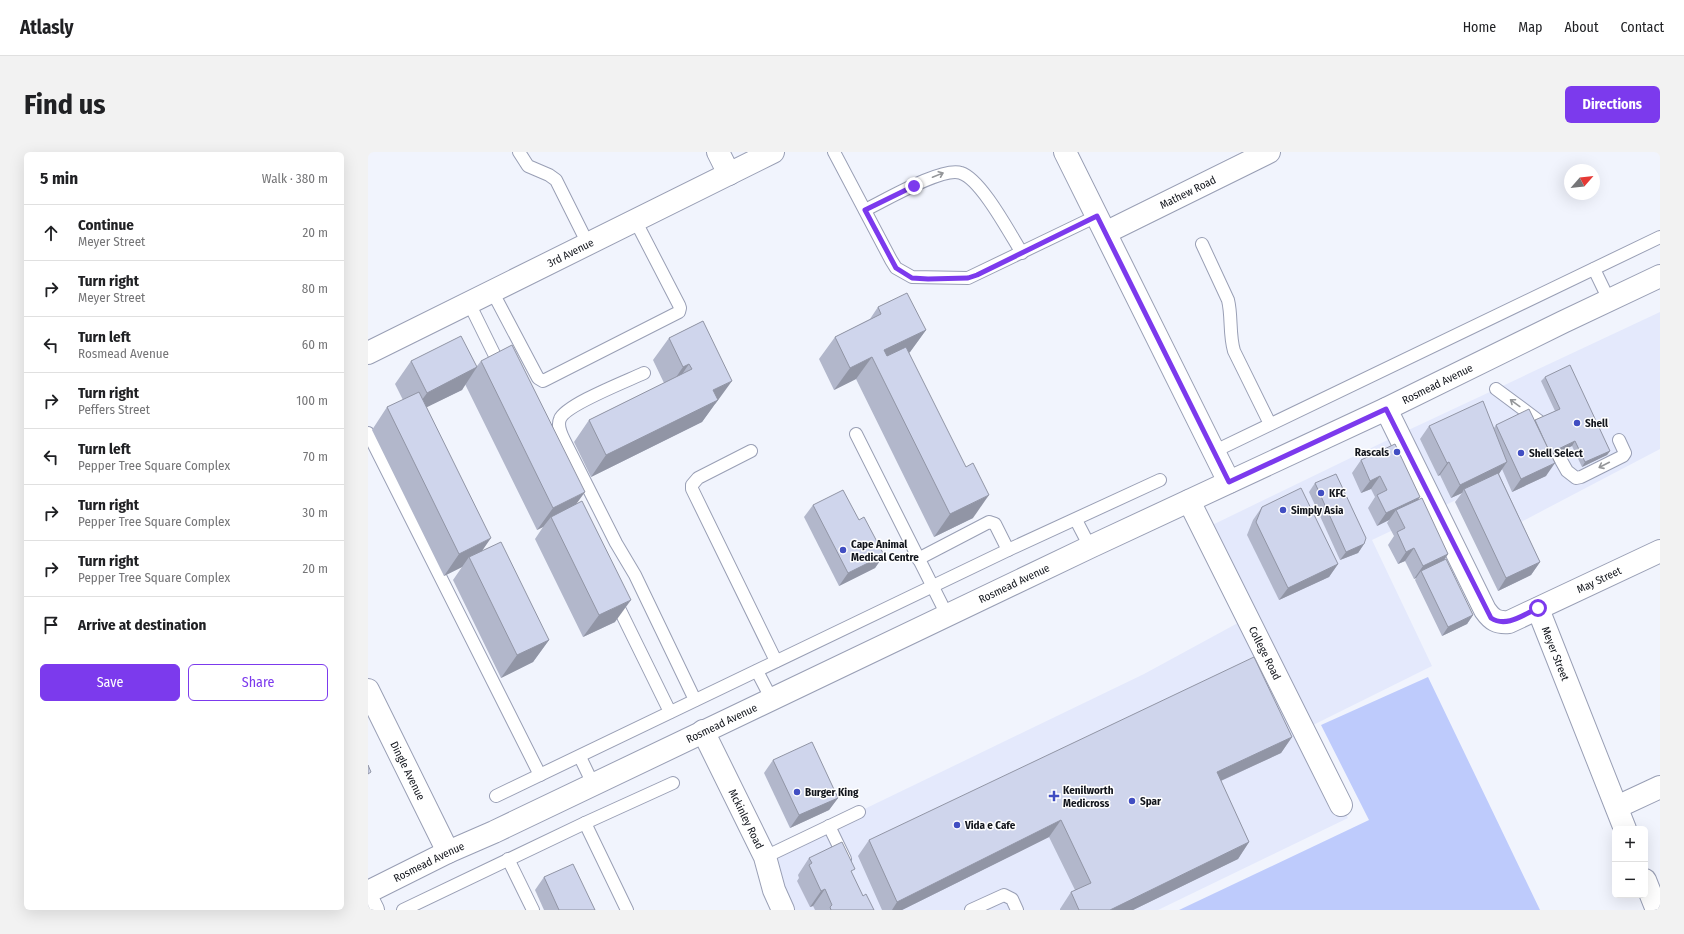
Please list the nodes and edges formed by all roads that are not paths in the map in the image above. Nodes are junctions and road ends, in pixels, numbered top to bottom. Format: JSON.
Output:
{"nodes":[{"id":1,"x":519,"y":152,"type":"edge"},
{"id":2,"x":718,"y":152,"type":"edge"},
{"id":3,"x":773,"y":152,"type":"edge"},
{"id":4,"x":834,"y":152,"type":"edge"},
{"id":5,"x":1065,"y":152,"type":"edge"},
{"id":6,"x":1269,"y":152,"type":"edge"},
{"id":7,"x":729,"y":174,"type":"junction"},
{"id":8,"x":865,"y":210,"type":"junction"},
{"id":9,"x":635,"y":220,"type":"junction"},
{"id":10,"x":1102,"y":224,"type":"junction"},
{"id":11,"x":1660,"y":237,"type":"edge"},
{"id":12,"x":588,"y":244,"type":"junction"},
{"id":13,"x":1202,"y":244,"type":"dead end"},
{"id":14,"x":1022,"y":253,"type":"junction"},
{"id":15,"x":1594,"y":269,"type":"junction"},
{"id":16,"x":1660,"y":276,"type":"edge"},
{"id":17,"x":492,"y":291,"type":"junction"},
{"id":18,"x":1609,"y":300,"type":"junction"},
{"id":19,"x":469,"y":303,"type":"junction"},
{"id":20,"x":368,"y":353,"type":"edge"},
{"id":21,"x":644,"y":373,"type":"dead end"},
{"id":22,"x":505,"y":375,"type":"edge"},
{"id":23,"x":1496,"y":389,"type":"dead end"},
{"id":24,"x":1386,"y":409,"type":"junction"},
{"id":25,"x":1270,"y":424,"type":"junction"},
{"id":26,"x":368,"y":433,"type":"edge"},
{"id":27,"x":856,"y":434,"type":"dead end"},
{"id":28,"x":1619,"y":440,"type":"dead end"},
{"id":29,"x":751,"y":451,"type":"dead end"},
{"id":30,"x":1215,"y":451,"type":"junction"},
{"id":31,"x":1160,"y":480,"type":"dead end"},
{"id":32,"x":1229,"y":482,"type":"junction"},
{"id":33,"x":1189,"y":501,"type":"junction"},
{"id":34,"x":1076,"y":520,"type":"junction"},
{"id":35,"x":1090,"y":547,"type":"junction"},
{"id":36,"x":1008,"y":550,"type":"junction"},
{"id":37,"x":1660,"y":551,"type":"edge"},
{"id":38,"x":918,"y":559,"type":"junction"},
{"id":39,"x":609,"y":586,"type":"edge"},
{"id":40,"x":933,"y":586,"type":"junction"},
{"id":41,"x":1538,"y":608,"type":"junction"},
{"id":42,"x":948,"y":615,"type":"junction"},
{"id":43,"x":776,"y":662,"type":"junction"},
{"id":44,"x":757,"y":670,"type":"junction"},
{"id":45,"x":368,"y":690,"type":"edge"},
{"id":46,"x":771,"y":698,"type":"junction"},
{"id":47,"x":695,"y":700,"type":"junction"},
{"id":48,"x":670,"y":712,"type":"junction"},
{"id":49,"x":703,"y":731,"type":"junction"},
{"id":50,"x":580,"y":757,"type":"junction"},
{"id":51,"x":540,"y":775,"type":"junction"},
{"id":52,"x":673,"y":783,"type":"dead end"},
{"id":53,"x":593,"y":784,"type":"junction"},
{"id":54,"x":1660,"y":787,"type":"edge"},
{"id":55,"x":496,"y":796,"type":"dead end"},
{"id":56,"x":1341,"y":805,"type":"dead end"},
{"id":57,"x":1616,"y":807,"type":"junction"},
{"id":58,"x":859,"y":812,"type":"dead end"},
{"id":59,"x":585,"y":822,"type":"junction"},
{"id":60,"x":829,"y":826,"type":"junction"},
{"id":61,"x":1624,"y":826,"type":"edge"},
{"id":62,"x":448,"y":852,"type":"junction"},
{"id":63,"x":765,"y":857,"type":"junction"},
{"id":64,"x":508,"y":859,"type":"junction"},
{"id":65,"x":849,"y":868,"type":"edge"},
{"id":66,"x":1648,"y":888,"type":"edge"},
{"id":67,"x":368,"y":892,"type":"edge"},
{"id":68,"x":368,"y":900,"type":"edge"},
{"id":69,"x":373,"y":910,"type":"edge"},
{"id":70,"x":403,"y":910,"type":"edge"},
{"id":71,"x":533,"y":910,"type":"edge"},
{"id":72,"x":627,"y":910,"type":"edge"},
{"id":73,"x":783,"y":910,"type":"edge"},
{"id":74,"x":971,"y":910,"type":"edge"},
{"id":75,"x":1017,"y":910,"type":"edge"},
{"id":76,"x":1657,"y":910,"type":"edge"}],
"edges":[{"from":1,"to":12,"type":"lane"},
{"from":2,"to":7,"type":"street"},
{"from":3,"to":7,"type":"street","name":"3rd Avenue"},
{"from":4,"to":8,"type":"lane"},
{"from":5,"to":10,"type":"street"},
{"from":6,"to":10,"type":"street","name":"Mathew Road"},
{"from":7,"to":9,"type":"street","name":"3rd Avenue"},
{"from":8,"to":14,"type":"lane"},
{"from":8,"to":14,"type":"lane","one_way":true},
{"from":9,"to":12,"type":"street","name":"3rd Avenue"},
{"from":9,"to":17,"type":"lane"},
{"from":10,"to":14,"type":"lane"},
{"from":10,"to":30,"type":"street"},
{"from":11,"to":15,"type":"lane"},
{"from":12,"to":17,"type":"street","name":"3rd Avenue"},
{"from":13,"to":25,"type":"lane"},
{"from":15,"to":18,"type":"lane"},
{"from":15,"to":25,"type":"lane"},
{"from":16,"to":18,"type":"street","name":"Rosmead Avenue"},
{"from":17,"to":19,"type":"street","name":"3rd Avenue"},
{"from":18,"to":24,"type":"street","name":"Rosmead Avenue"},
{"from":19,"to":20,"type":"street","name":"3rd Avenue"},
{"from":19,"to":22,"type":"lane"},
{"from":21,"to":47,"type":"lane"},
{"from":28,"to":23,"type":"lane","one_way":true},
{"from":24,"to":32,"type":"street","name":"Rosmead Avenue"},
{"from":24,"to":41,"type":"street"},
{"from":25,"to":30,"type":"lane"},
{"from":26,"to":51,"type":"lane"},
{"from":27,"to":38,"type":"lane"},
{"from":29,"to":43,"type":"lane"},
{"from":30,"to":32,"type":"street"},
{"from":31,"to":34,"type":"lane"},
{"from":32,"to":33,"type":"street","name":"Rosmead Avenue"},
{"from":33,"to":35,"type":"street","name":"Rosmead Avenue"},
{"from":33,"to":56,"type":"street","name":"College Road"},
{"from":34,"to":35,"type":"lane"},
{"from":34,"to":36,"type":"lane"},
{"from":35,"to":42,"type":"street","name":"Rosmead Avenue"},
{"from":36,"to":38,"type":"lane"},
{"from":36,"to":40,"type":"lane"},
{"from":37,"to":41,"type":"street","name":"May Street"},
{"from":38,"to":40,"type":"lane"},
{"from":39,"to":48,"type":"lane"},
{"from":40,"to":42,"type":"lane"},
{"from":40,"to":43,"type":"lane"},
{"from":41,"to":57,"type":"street","name":"Meyer Street"},
{"from":42,"to":46,"type":"street","name":"Rosmead Avenue"},
{"from":43,"to":44,"type":"lane"},
{"from":44,"to":46,"type":"lane"},
{"from":44,"to":47,"type":"lane"},
{"from":45,"to":62,"type":"street","name":"Dingle Avenue"},
{"from":46,"to":49,"type":"street","name":"Rosmead Avenue"},
{"from":47,"to":48,"type":"lane"},
{"from":48,"to":50,"type":"lane"},
{"from":49,"to":53,"type":"street","name":"Rosmead Avenue"},
{"from":49,"to":63,"type":"street","name":"Mckinley Road"},
{"from":50,"to":51,"type":"lane"},
{"from":50,"to":53,"type":"lane"},
{"from":51,"to":55,"type":"lane"},
{"from":52,"to":59,"type":"lane"},
{"from":53,"to":62,"type":"street","name":"Rosmead Avenue"},
{"from":54,"to":57,"type":"street"},
{"from":57,"to":61,"type":"street","name":"Meyer Street"},
{"from":58,"to":60,"type":"lane"},
{"from":59,"to":64,"type":"lane"},
{"from":59,"to":72,"type":"lane"},
{"from":60,"to":63,"type":"lane"},
{"from":60,"to":65,"type":"lane"},
{"from":62,"to":67,"type":"street","name":"Rosmead Avenue"},
{"from":63,"to":73,"type":"street","name":"Mckinley Road"},
{"from":64,"to":70,"type":"lane"},
{"from":64,"to":71,"type":"lane"},
{"from":66,"to":76,"type":"street"},
{"from":68,"to":69,"type":"street"},
{"from":74,"to":75,"type":"lane"}]}
